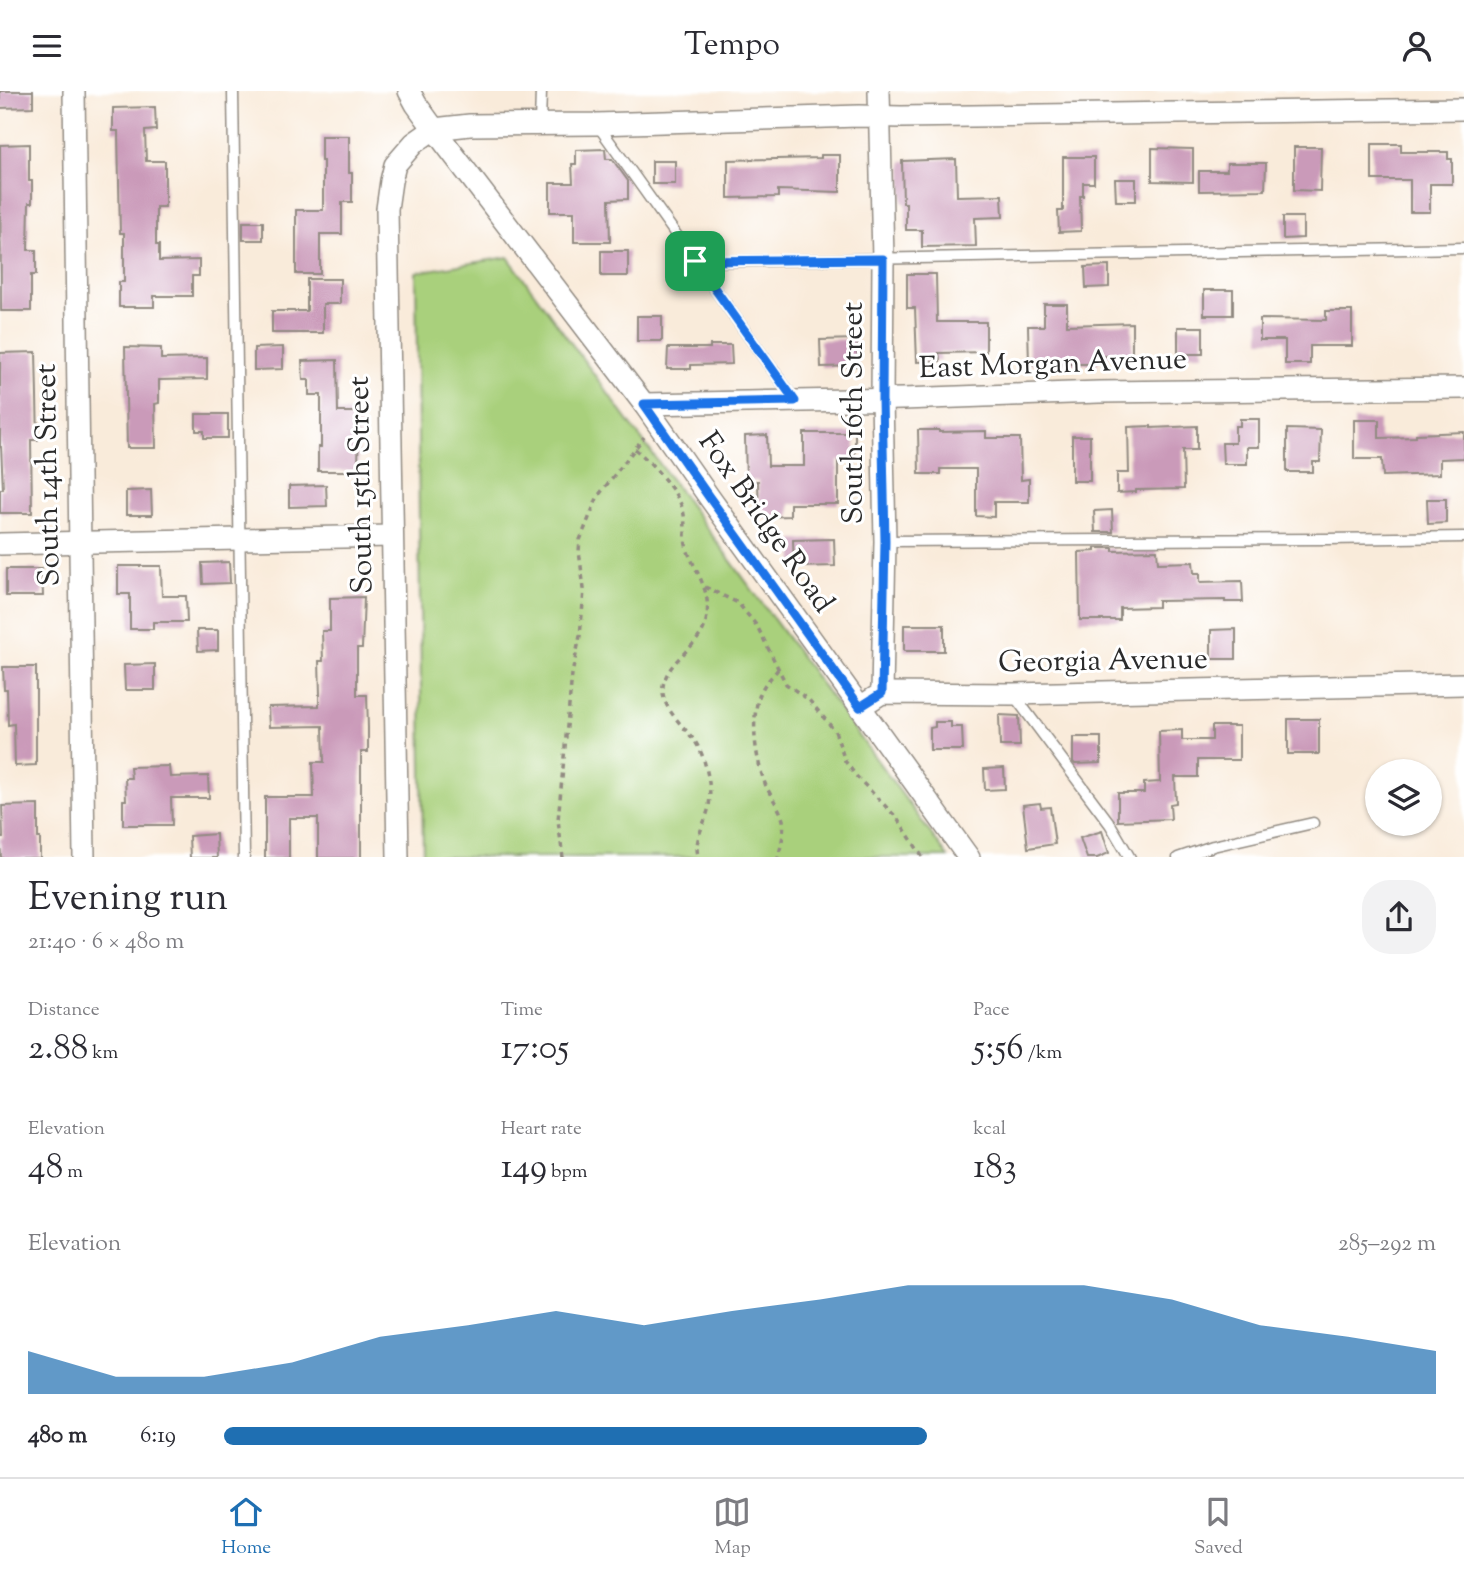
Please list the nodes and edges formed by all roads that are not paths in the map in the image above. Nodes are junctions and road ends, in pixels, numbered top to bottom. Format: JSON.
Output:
{"nodes":[{"id":1,"x":74,"y":91,"type":"edge"},
{"id":2,"x":233,"y":91,"type":"edge"},
{"id":3,"x":410,"y":91,"type":"edge"},
{"id":4,"x":541,"y":91,"type":"edge"},
{"id":5,"x":879,"y":91,"type":"edge"},
{"id":6,"x":1464,"y":109,"type":"edge"},
{"id":7,"x":880,"y":116,"type":"junction"},
{"id":8,"x":540,"y":124,"type":"junction"},
{"id":9,"x":596,"y":124,"type":"junction"},
{"id":10,"x":434,"y":129,"type":"junction"},
{"id":11,"x":1464,"y":248,"type":"edge"},
{"id":12,"x":883,"y":259,"type":"junction"},
{"id":13,"x":695,"y":261,"type":"junction"},
{"id":14,"x":1464,"y":388,"type":"edge"},
{"id":15,"x":882,"y":399,"type":"junction"},
{"id":16,"x":795,"y":401,"type":"junction"},
{"id":17,"x":650,"y":412,"type":"junction"},
{"id":18,"x":392,"y":536,"type":"junction"},
{"id":19,"x":1464,"y":537,"type":"edge"},
{"id":20,"x":239,"y":539,"type":"junction"},
{"id":21,"x":885,"y":541,"type":"junction"},
{"id":22,"x":80,"y":542,"type":"junction"},
{"id":23,"x":0,"y":544,"type":"edge"},
{"id":24,"x":1464,"y":684,"type":"edge"},
{"id":25,"x":882,"y":693,"type":"junction"},
{"id":26,"x":1013,"y":694,"type":"junction"},
{"id":27,"x":860,"y":707,"type":"junction"},
{"id":28,"x":1312,"y":823,"type":"dead end"},
{"id":29,"x":84,"y":857,"type":"edge"},
{"id":30,"x":244,"y":857,"type":"edge"},
{"id":31,"x":398,"y":857,"type":"edge"},
{"id":32,"x":969,"y":857,"type":"edge"},
{"id":33,"x":1130,"y":857,"type":"edge"},
{"id":34,"x":1178,"y":857,"type":"edge"}],
"edges":[{"from":1,"to":22,"type":"street","name":"South 14th Street"},
{"from":2,"to":20,"type":"lane"},
{"from":3,"to":10,"type":"street","name":"Fox Bridge Road"},
{"from":4,"to":8,"type":"lane"},
{"from":5,"to":7,"type":"street","name":"South 16th Street"},
{"from":6,"to":7,"type":"street"},
{"from":7,"to":9,"type":"street"},
{"from":7,"to":12,"type":"street","name":"South 16th Street"},
{"from":8,"to":9,"type":"street"},
{"from":8,"to":10,"type":"street"},
{"from":9,"to":13,"type":"lane"},
{"from":10,"to":17,"type":"street","name":"Fox Bridge Road"},
{"from":10,"to":18,"type":"street","name":"South 15th Street"},
{"from":11,"to":12,"type":"lane"},
{"from":12,"to":13,"type":"lane"},
{"from":12,"to":15,"type":"street","name":"South 16th Street"},
{"from":13,"to":16,"type":"lane"},
{"from":14,"to":15,"type":"street","name":"East Morgan Avenue"},
{"from":15,"to":16,"type":"street","name":"East Morgan Avenue"},
{"from":15,"to":21,"type":"street","name":"South 16th Street"},
{"from":16,"to":17,"type":"street","name":"East Morgan Avenue"},
{"from":17,"to":27,"type":"street","name":"Fox Bridge Road"},
{"from":18,"to":20,"type":"street"},
{"from":18,"to":31,"type":"street","name":"South 15th Street"},
{"from":19,"to":21,"type":"lane"},
{"from":20,"to":22,"type":"street"},
{"from":20,"to":30,"type":"lane"},
{"from":21,"to":25,"type":"street","name":"South 16th Street"},
{"from":22,"to":23,"type":"street"},
{"from":22,"to":29,"type":"street","name":"South 14th Street"},
{"from":24,"to":26,"type":"street","name":"Georgia Avenue"},
{"from":25,"to":26,"type":"street","name":"Georgia Avenue"},
{"from":25,"to":27,"type":"street"},
{"from":26,"to":33,"type":"lane"},
{"from":27,"to":32,"type":"street","name":"Fox Bridge Road"},
{"from":28,"to":34,"type":"lane"}]}
